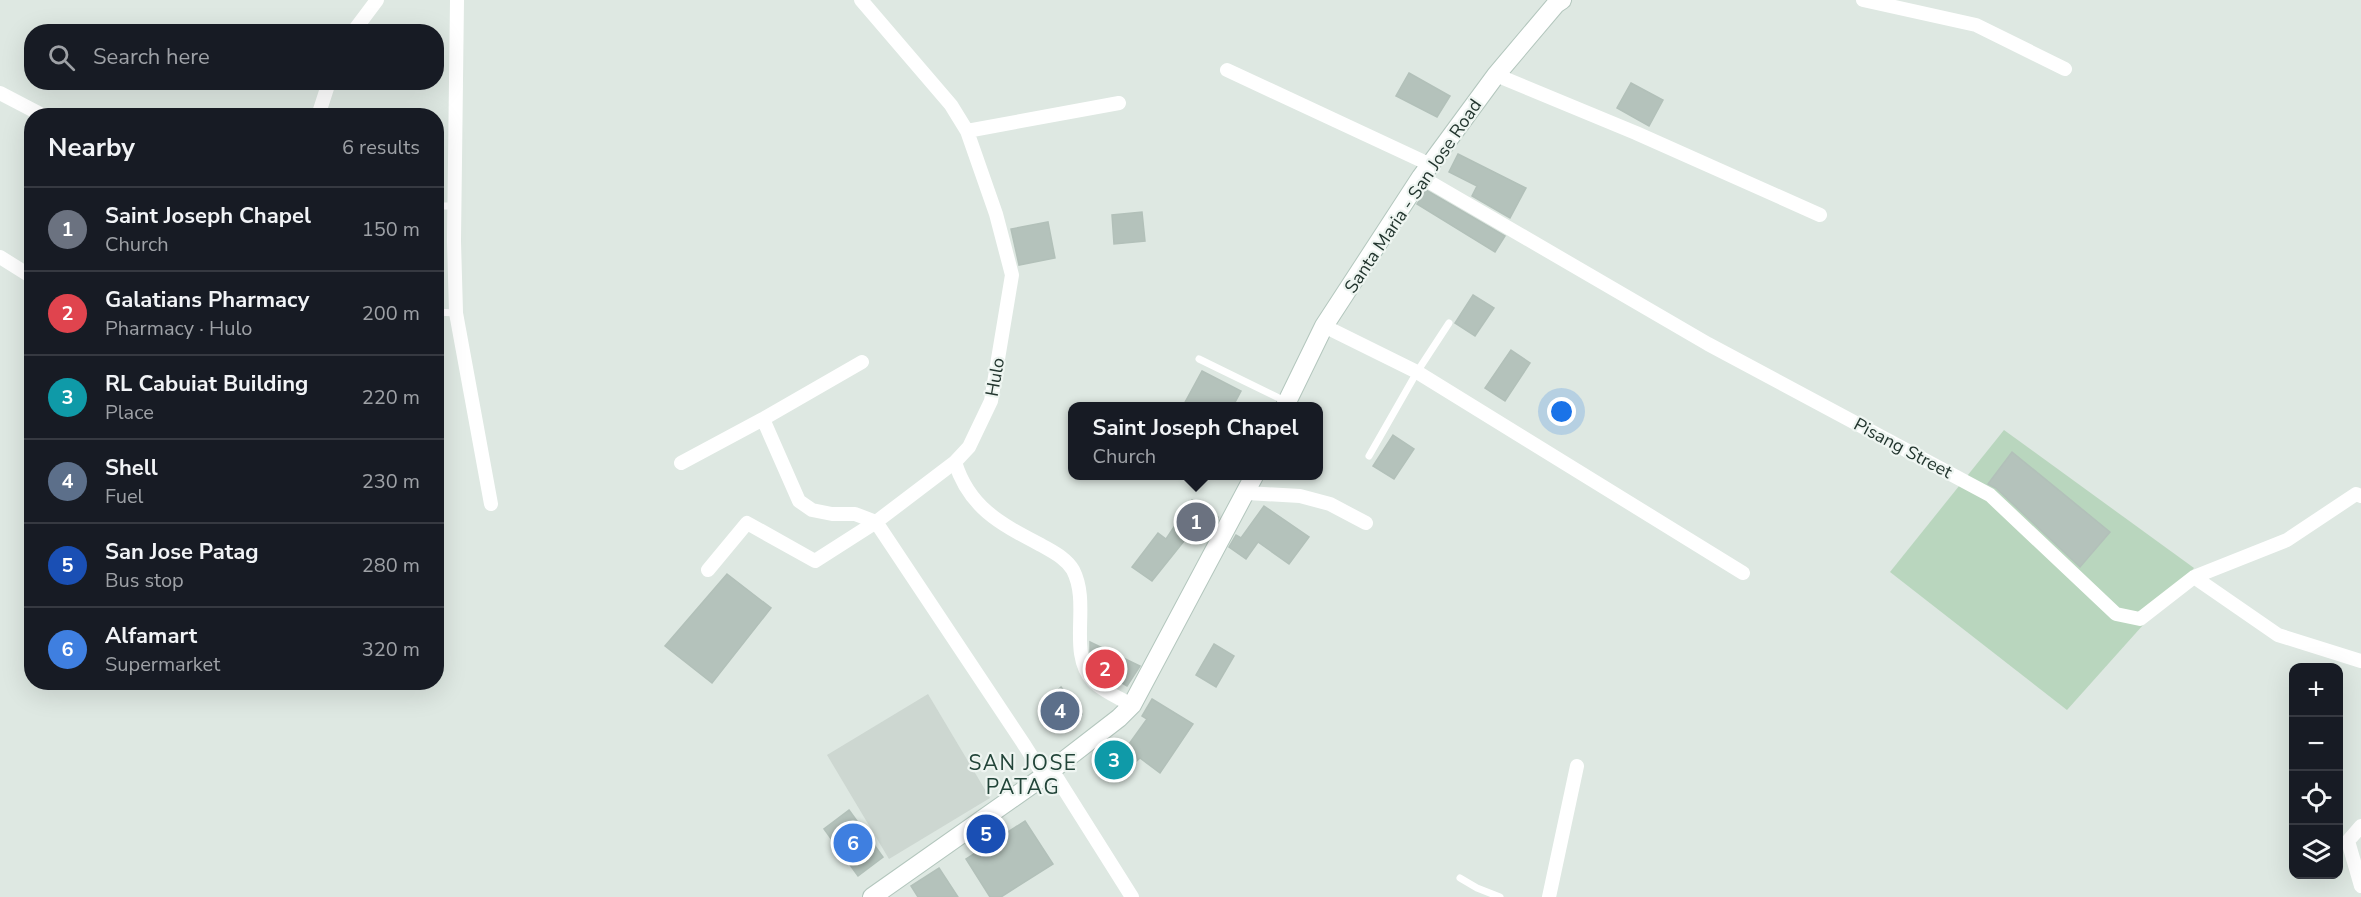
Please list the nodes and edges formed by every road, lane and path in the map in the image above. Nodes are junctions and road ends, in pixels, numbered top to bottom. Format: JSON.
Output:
{"nodes":[{"id":1,"x":377,"y":0,"type":"edge"},
{"id":2,"x":456,"y":0,"type":"edge"},
{"id":3,"x":861,"y":0,"type":"edge"},
{"id":4,"x":1562,"y":0,"type":"edge"},
{"id":5,"x":1863,"y":0,"type":"edge"},
{"id":6,"x":359,"y":24,"type":"edge"},
{"id":7,"x":2065,"y":69,"type":"dead end"},
{"id":8,"x":1227,"y":70,"type":"dead end"},
{"id":9,"x":1496,"y":75,"type":"junction"},
{"id":10,"x":326,"y":90,"type":"edge"},
{"id":11,"x":0,"y":93,"type":"edge"},
{"id":12,"x":1119,"y":103,"type":"dead end"},
{"id":13,"x":29,"y":108,"type":"edge"},
{"id":14,"x":321,"y":108,"type":"edge"},
{"id":15,"x":966,"y":131,"type":"junction"},
{"id":16,"x":1426,"y":171,"type":"junction"},
{"id":17,"x":444,"y":206,"type":"edge"},
{"id":18,"x":454,"y":206,"type":"junction"},
{"id":19,"x":1820,"y":215,"type":"dead end"},
{"id":20,"x":0,"y":257,"type":"edge"},
{"id":21,"x":24,"y":272,"type":"edge"},
{"id":22,"x":444,"y":312,"type":"edge"},
{"id":23,"x":456,"y":313,"type":"junction"},
{"id":24,"x":1449,"y":323,"type":"dead end"},
{"id":25,"x":1324,"y":326,"type":"junction"},
{"id":26,"x":1200,"y":359,"type":"dead end"},
{"id":27,"x":862,"y":362,"type":"dead end"},
{"id":28,"x":1417,"y":372,"type":"junction"},
{"id":29,"x":1282,"y":402,"type":"edge"},
{"id":30,"x":1287,"y":402,"type":"edge"},
{"id":31,"x":764,"y":419,"type":"junction"},
{"id":32,"x":1369,"y":456,"type":"dead end"},
{"id":33,"x":955,"y":462,"type":"junction"},
{"id":34,"x":681,"y":463,"type":"dead end"},
{"id":35,"x":1252,"y":480,"type":"edge"},
{"id":36,"x":1247,"y":493,"type":"junction"},
{"id":37,"x":2361,"y":496,"type":"edge"},
{"id":38,"x":491,"y":504,"type":"dead end"},
{"id":39,"x":876,"y":522,"type":"junction"},
{"id":40,"x":1366,"y":523,"type":"dead end"},
{"id":41,"x":708,"y":570,"type":"dead end"},
{"id":42,"x":1743,"y":573,"type":"dead end"},
{"id":43,"x":2194,"y":577,"type":"junction"},
{"id":44,"x":2361,"y":661,"type":"edge"},
{"id":45,"x":1132,"y":705,"type":"junction"},
{"id":46,"x":1577,"y":766,"type":"dead end"},
{"id":47,"x":1048,"y":773,"type":"junction"},
{"id":48,"x":2361,"y":826,"type":"edge"},
{"id":49,"x":1460,"y":878,"type":"dead end"},
{"id":50,"x":2361,"y":886,"type":"edge"},
{"id":51,"x":872,"y":897,"type":"edge"},
{"id":52,"x":1132,"y":897,"type":"edge"},
{"id":53,"x":1500,"y":897,"type":"edge"},
{"id":54,"x":1549,"y":897,"type":"edge"}],
"edges":[{"from":1,"to":6,"type":"street"},
{"from":2,"to":18,"type":"street"},
{"from":3,"to":15,"type":"street","name":"Hulo"},
{"from":4,"to":9,"type":"main road","name":"Santa Maria - San Jose Road"},
{"from":5,"to":7,"type":"street"},
{"from":8,"to":16,"type":"street","name":"Pisang Street"},
{"from":9,"to":16,"type":"main road","name":"Santa Maria - San Jose Road"},
{"from":9,"to":19,"type":"street"},
{"from":10,"to":14,"type":"street"},
{"from":11,"to":13,"type":"street"},
{"from":12,"to":15,"type":"street"},
{"from":15,"to":33,"type":"street","name":"Hulo"},
{"from":16,"to":25,"type":"main road","name":"Santa Maria - San Jose Road"},
{"from":16,"to":43,"type":"street","name":"Pisang Street"},
{"from":17,"to":18,"type":"lane"},
{"from":18,"to":23,"type":"street"},
{"from":20,"to":21,"type":"street"},
{"from":22,"to":23,"type":"lane"},
{"from":23,"to":38,"type":"street"},
{"from":24,"to":28,"type":"lane"},
{"from":25,"to":28,"type":"street"},
{"from":25,"to":30,"type":"main road","name":"Santa Maria - San Jose Road"},
{"from":26,"to":29,"type":"lane"},
{"from":27,"to":31,"type":"street"},
{"from":28,"to":32,"type":"lane"},
{"from":28,"to":42,"type":"street"},
{"from":31,"to":34,"type":"street"},
{"from":31,"to":39,"type":"street"},
{"from":33,"to":39,"type":"street","name":"Hulo"},
{"from":33,"to":45,"type":"street"},
{"from":35,"to":36,"type":"main road"},
{"from":36,"to":40,"type":"street"},
{"from":36,"to":45,"type":"main road"},
{"from":37,"to":43,"type":"street","name":"Pisang Street"},
{"from":39,"to":41,"type":"street","name":"Hulo"},
{"from":39,"to":47,"type":"street"},
{"from":43,"to":44,"type":"street"},
{"from":45,"to":47,"type":"main road"},
{"from":46,"to":54,"type":"street"},
{"from":47,"to":51,"type":"main road"},
{"from":47,"to":52,"type":"street"},
{"from":48,"to":50,"type":"street"},
{"from":49,"to":53,"type":"lane"}]}
